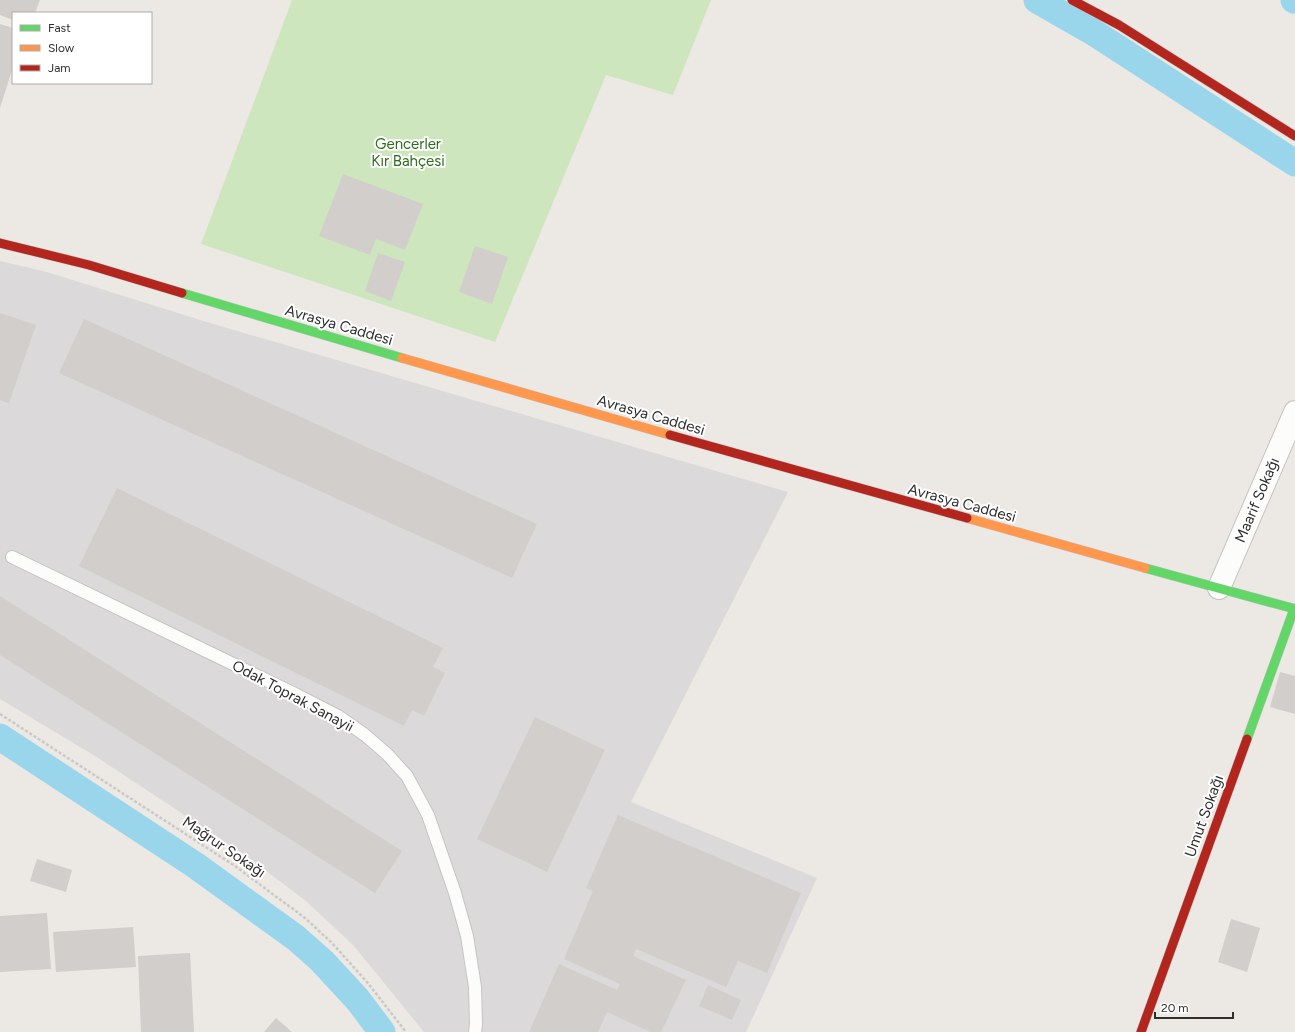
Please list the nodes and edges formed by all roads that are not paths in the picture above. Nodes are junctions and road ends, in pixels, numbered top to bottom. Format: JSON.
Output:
{"nodes":[{"id":1,"x":1072,"y":0,"type":"edge"},
{"id":2,"x":1295,"y":136,"type":"edge"},
{"id":3,"x":0,"y":243,"type":"edge"},
{"id":4,"x":1295,"y":412,"type":"edge"},
{"id":5,"x":12,"y":557,"type":"dead end"},
{"id":6,"x":1219,"y":588,"type":"junction"},
{"id":7,"x":1294,"y":609,"type":"edge"},
{"id":8,"x":475,"y":1032,"type":"edge"},
{"id":9,"x":1141,"y":1032,"type":"edge"}],
"edges":[{"from":1,"to":2,"type":"street"},
{"from":3,"to":6,"type":"street","name":"Avrasya Caddesi"},
{"from":4,"to":6,"type":"street","name":"Maarif Sokağı"},
{"from":5,"to":8,"type":"lane","name":"Odak Toprak Sanayii"},
{"from":6,"to":7,"type":"street","name":"Avrasya Caddesi"},
{"from":7,"to":9,"type":"street","name":"Umut Sokağı"}]}
